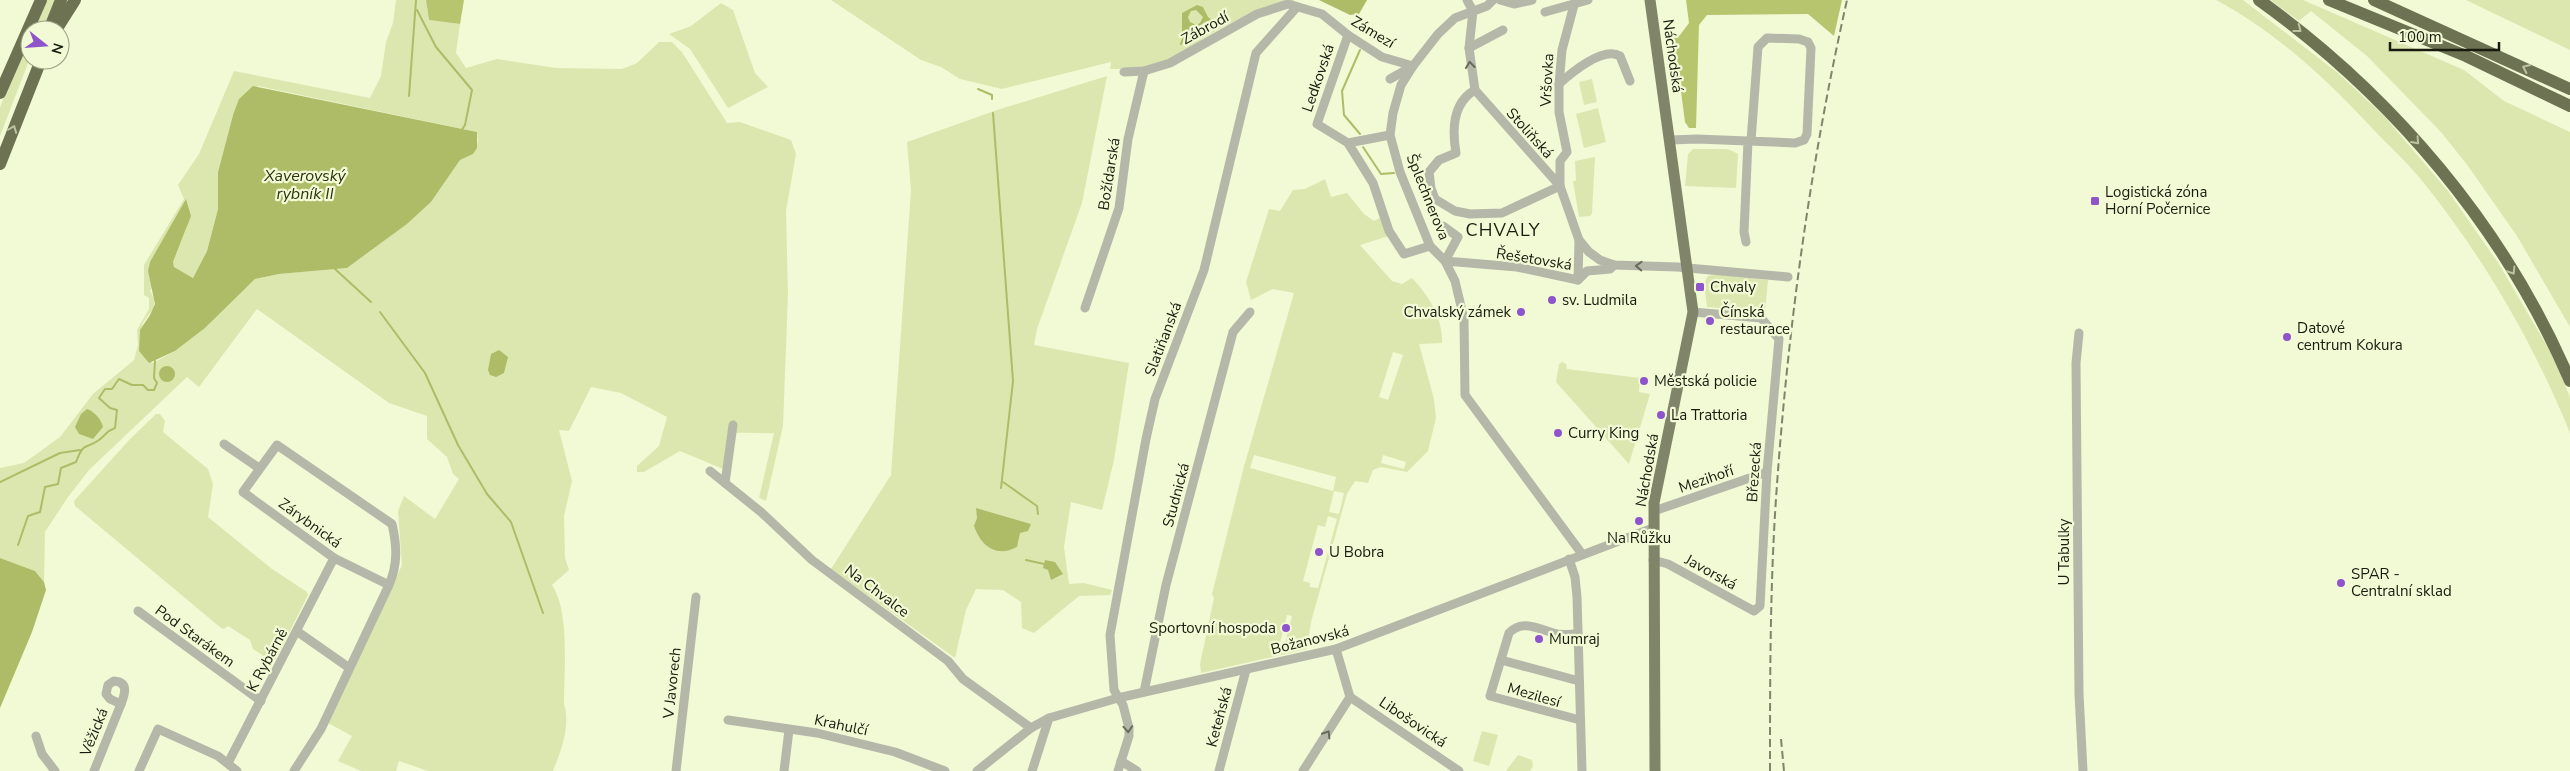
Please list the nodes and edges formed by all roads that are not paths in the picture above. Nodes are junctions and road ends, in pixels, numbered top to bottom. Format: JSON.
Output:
{"nodes":[{"id":1,"x":34,"y":0,"type":"edge"},
{"id":2,"x":41,"y":0,"type":"edge"},
{"id":3,"x":61,"y":0,"type":"edge"},
{"id":4,"x":75,"y":0,"type":"edge"},
{"id":5,"x":1467,"y":0,"type":"edge"},
{"id":6,"x":1493,"y":0,"type":"edge"},
{"id":7,"x":1500,"y":0,"type":"edge"},
{"id":8,"x":1532,"y":0,"type":"edge"},
{"id":9,"x":1588,"y":0,"type":"edge"},
{"id":10,"x":1650,"y":0,"type":"edge"},
{"id":11,"x":2259,"y":0,"type":"edge"},
{"id":12,"x":2329,"y":0,"type":"edge"},
{"id":13,"x":2374,"y":0,"type":"edge"},
{"id":14,"x":1297,"y":3,"type":"edge"},
{"id":15,"x":1574,"y":5,"type":"junction"},
{"id":16,"x":1473,"y":11,"type":"junction"},
{"id":17,"x":1545,"y":12,"type":"dead end"},
{"id":18,"x":53,"y":20,"type":"edge"},
{"id":19,"x":62,"y":20,"type":"edge"},
{"id":20,"x":1503,"y":30,"type":"dead end"},
{"id":21,"x":1348,"y":34,"type":"junction"},
{"id":22,"x":18,"y":47,"type":"junction"},
{"id":23,"x":1469,"y":48,"type":"junction"},
{"id":24,"x":1413,"y":66,"type":"junction"},
{"id":25,"x":35,"y":70,"type":"edge"},
{"id":26,"x":1144,"y":71,"type":"junction"},
{"id":27,"x":1124,"y":72,"type":"dead end"},
{"id":28,"x":1390,"y":79,"type":"dead end"},
{"id":29,"x":1630,"y":81,"type":"dead end"},
{"id":30,"x":1560,"y":84,"type":"junction"},
{"id":31,"x":2570,"y":88,"type":"edge"},
{"id":32,"x":1475,"y":90,"type":"junction"},
{"id":33,"x":0,"y":93,"type":"edge"},
{"id":34,"x":2570,"y":106,"type":"edge"},
{"id":35,"x":1390,"y":135,"type":"junction"},
{"id":36,"x":1670,"y":140,"type":"junction"},
{"id":37,"x":1750,"y":141,"type":"junction"},
{"id":38,"x":1348,"y":143,"type":"junction"},
{"id":39,"x":0,"y":164,"type":"edge"},
{"id":40,"x":1560,"y":186,"type":"junction"},
{"id":41,"x":1443,"y":226,"type":"dead end"},
{"id":42,"x":1579,"y":240,"type":"junction"},
{"id":43,"x":1746,"y":242,"type":"dead end"},
{"id":44,"x":1430,"y":246,"type":"junction"},
{"id":45,"x":1445,"y":261,"type":"junction"},
{"id":46,"x":1614,"y":265,"type":"junction"},
{"id":47,"x":1688,"y":268,"type":"junction"},
{"id":48,"x":1788,"y":277,"type":"dead end"},
{"id":49,"x":1578,"y":280,"type":"junction"},
{"id":50,"x":1085,"y":308,"type":"dead end"},
{"id":51,"x":1250,"y":312,"type":"dead end"},
{"id":52,"x":1693,"y":312,"type":"junction"},
{"id":53,"x":2079,"y":333,"type":"dead end"},
{"id":54,"x":2570,"y":381,"type":"edge"},
{"id":55,"x":733,"y":425,"type":"dead end"},
{"id":56,"x":224,"y":444,"type":"dead end"},
{"id":57,"x":259,"y":468,"type":"junction"},
{"id":58,"x":710,"y":471,"type":"dead end"},
{"id":59,"x":1767,"y":472,"type":"junction"},
{"id":60,"x":725,"y":483,"type":"junction"},
{"id":61,"x":1654,"y":512,"type":"junction"},
{"id":62,"x":1653,"y":528,"type":"junction"},
{"id":63,"x":1582,"y":554,"type":"junction"},
{"id":64,"x":334,"y":558,"type":"junction"},
{"id":65,"x":1569,"y":559,"type":"junction"},
{"id":66,"x":1653,"y":560,"type":"junction"},
{"id":67,"x":389,"y":585,"type":"junction"},
{"id":68,"x":696,"y":597,"type":"dead end"},
{"id":69,"x":138,"y":611,"type":"dead end"},
{"id":70,"x":1754,"y":611,"type":"joint"},
{"id":71,"x":298,"y":632,"type":"junction"},
{"id":72,"x":1578,"y":634,"type":"junction"},
{"id":73,"x":1336,"y":649,"type":"junction"},
{"id":74,"x":1501,"y":660,"type":"junction"},
{"id":75,"x":348,"y":667,"type":"junction"},
{"id":76,"x":1246,"y":670,"type":"junction"},
{"id":77,"x":1579,"y":681,"type":"junction"},
{"id":78,"x":1144,"y":692,"type":"junction"},
{"id":79,"x":1350,"y":697,"type":"junction"},
{"id":80,"x":1118,"y":698,"type":"junction"},
{"id":81,"x":261,"y":701,"type":"junction"},
{"id":82,"x":121,"y":704,"type":"dead end"},
{"id":83,"x":1049,"y":718,"type":"junction"},
{"id":84,"x":728,"y":720,"type":"dead end"},
{"id":85,"x":1580,"y":720,"type":"junction"},
{"id":86,"x":1031,"y":728,"type":"junction"},
{"id":87,"x":789,"y":730,"type":"junction"},
{"id":88,"x":36,"y":736,"type":"dead end"},
{"id":89,"x":1121,"y":761,"type":"junction"},
{"id":90,"x":228,"y":763,"type":"junction"},
{"id":91,"x":55,"y":771,"type":"edge"},
{"id":92,"x":94,"y":771,"type":"edge"},
{"id":93,"x":139,"y":771,"type":"edge"},
{"id":94,"x":237,"y":771,"type":"edge"},
{"id":95,"x":294,"y":771,"type":"edge"},
{"id":96,"x":676,"y":771,"type":"edge"},
{"id":97,"x":784,"y":771,"type":"edge"},
{"id":98,"x":945,"y":771,"type":"edge"},
{"id":99,"x":977,"y":771,"type":"edge"},
{"id":100,"x":1032,"y":771,"type":"edge"},
{"id":101,"x":1118,"y":771,"type":"edge"},
{"id":102,"x":1137,"y":771,"type":"edge"},
{"id":103,"x":1219,"y":771,"type":"edge"},
{"id":104,"x":1304,"y":771,"type":"edge"},
{"id":105,"x":1459,"y":771,"type":"edge"},
{"id":106,"x":1582,"y":771,"type":"edge"},
{"id":107,"x":1655,"y":771,"type":"edge"},
{"id":108,"x":2083,"y":771,"type":"edge"}],
"edges":[{"from":1,"to":22,"type":"highway"},
{"from":2,"to":22,"type":"highway"},
{"from":3,"to":18,"type":"highway"},
{"from":4,"to":19,"type":"highway"},
{"from":5,"to":16,"type":"street"},
{"from":6,"to":16,"type":"street","name":"Šplechnerova"},
{"from":7,"to":8,"type":"street"},
{"from":9,"to":15,"type":"street"},
{"from":10,"to":36,"type":"main road","name":"Náchodská"},
{"from":11,"to":54,"type":"highway","one_way":true},
{"from":12,"to":34,"type":"highway"},
{"from":31,"to":13,"type":"highway","one_way":true},
{"from":14,"to":21,"type":"street","name":"Zámezí"},
{"from":14,"to":26,"type":"street","name":"Zábrodí"},
{"from":14,"to":80,"type":"street","name":"Slatiňanská"},
{"from":15,"to":17,"type":"street"},
{"from":15,"to":30,"type":"street","name":"Vršovka"},
{"from":16,"to":23,"type":"street"},
{"from":16,"to":24,"type":"street","name":"Šplechnerova"},
{"from":20,"to":23,"type":"street"},
{"from":21,"to":24,"type":"street","name":"Zámezí"},
{"from":21,"to":38,"type":"street","name":"Ledkovská"},
{"from":22,"to":33,"type":"highway"},
{"from":32,"to":23,"type":"street","one_way":true},
{"from":24,"to":28,"type":"street"},
{"from":24,"to":35,"type":"street","name":"Šplechnerova"},
{"from":39,"to":25,"type":"highway","one_way":true},
{"from":26,"to":27,"type":"street","name":"Zábrodí"},
{"from":26,"to":50,"type":"street","name":"Božídarská"},
{"from":29,"to":30,"type":"street"},
{"from":30,"to":40,"type":"street","name":"Vršovka"},
{"from":32,"to":40,"type":"street","name":"Stoliňská"},
{"from":32,"to":40,"type":"street"},
{"from":35,"to":38,"type":"street"},
{"from":35,"to":44,"type":"street","name":"Šplechnerova"},
{"from":36,"to":37,"type":"street"},
{"from":36,"to":47,"type":"main road","name":"Náchodská"},
{"from":37,"to":37,"type":"street"},
{"from":37,"to":43,"type":"street"},
{"from":38,"to":44,"type":"street","name":"Ledkovská"},
{"from":40,"to":42,"type":"street","name":"Stoliňská"},
{"from":41,"to":45,"type":"street"},
{"from":42,"to":46,"type":"street","name":"Stoliňská"},
{"from":42,"to":49,"type":"street","name":"Řešetovská"},
{"from":44,"to":45,"type":"street","name":"Šplechnerova"},
{"from":45,"to":49,"type":"street","name":"Řešetovská"},
{"from":45,"to":63,"type":"street","name":"Šplechnerova"},
{"from":47,"to":46,"type":"street","name":"Stoliňská","one_way":true},
{"from":46,"to":49,"type":"street","name":"Stoliňská"},
{"from":47,"to":48,"type":"street","name":"Stoliňská"},
{"from":47,"to":52,"type":"main road","name":"Náchodská"},
{"from":51,"to":78,"type":"street","name":"Studnická"},
{"from":52,"to":59,"type":"street","name":"Březecká"},
{"from":52,"to":61,"type":"main road","name":"Náchodská"},
{"from":53,"to":108,"type":"street","name":"U Tabulky"},
{"from":55,"to":60,"type":"street"},
{"from":56,"to":57,"type":"street"},
{"from":57,"to":64,"type":"street","name":"Zárybnická"},
{"from":57,"to":67,"type":"street"},
{"from":58,"to":60,"type":"street","name":"Na Chvalce"},
{"from":59,"to":61,"type":"street","name":"Mezihoří"},
{"from":59,"to":70,"type":"street","name":"Březecká"},
{"from":60,"to":86,"type":"street","name":"Na Chvalce"},
{"from":61,"to":62,"type":"main road","name":"Náchodská"},
{"from":62,"to":63,"type":"street","name":"Božanovská"},
{"from":62,"to":66,"type":"main road","name":"Náchodská"},
{"from":63,"to":65,"type":"street","name":"Božanovská"},
{"from":64,"to":67,"type":"street","name":"Zárybnická"},
{"from":64,"to":71,"type":"street","name":"K Rybárně"},
{"from":65,"to":72,"type":"street","name":"Mezilesí"},
{"from":65,"to":73,"type":"street","name":"Božanovská"},
{"from":66,"to":70,"type":"street","name":"Javorská"},
{"from":66,"to":107,"type":"main road","name":"Náchodská"},
{"from":67,"to":75,"type":"street"},
{"from":68,"to":96,"type":"street","name":"V Javorech"},
{"from":69,"to":81,"type":"street","name":"Pod Starákem"},
{"from":71,"to":75,"type":"street"},
{"from":71,"to":81,"type":"street","name":"K Rybárně"},
{"from":72,"to":74,"type":"street","name":"Mezilesí"},
{"from":72,"to":77,"type":"street","name":"Mezilesí"},
{"from":73,"to":76,"type":"street","name":"Božanovská"},
{"from":73,"to":79,"type":"street"},
{"from":74,"to":77,"type":"street","name":"Mezilesí"},
{"from":74,"to":85,"type":"street","name":"Mezilesí"},
{"from":75,"to":95,"type":"street"},
{"from":76,"to":78,"type":"street","name":"Božanovská"},
{"from":76,"to":103,"type":"street","name":"Keteňská"},
{"from":77,"to":85,"type":"street","name":"Mezilesí"},
{"from":78,"to":80,"type":"street","name":"Božanovská"},
{"from":104,"to":79,"type":"street","one_way":true},
{"from":79,"to":105,"type":"street","name":"Libošovická"},
{"from":80,"to":83,"type":"street","name":"Božanovská"},
{"from":80,"to":89,"type":"street","name":"Slatiňanská","one_way":true},
{"from":81,"to":90,"type":"street","name":"K Rybárně"},
{"from":82,"to":92,"type":"street","name":"Věžická"},
{"from":83,"to":86,"type":"street","name":"Božanovská"},
{"from":83,"to":100,"type":"street"},
{"from":84,"to":87,"type":"street","name":"Krahulčí"},
{"from":85,"to":106,"type":"street","name":"Mezilesí"},
{"from":86,"to":99,"type":"street","name":"Božanovská"},
{"from":87,"to":97,"type":"street"},
{"from":87,"to":98,"type":"street","name":"Krahulčí"},
{"from":88,"to":91,"type":"street"},
{"from":89,"to":101,"type":"street","name":"Slatiňanská"},
{"from":89,"to":102,"type":"street"},
{"from":90,"to":93,"type":"street"},
{"from":90,"to":94,"type":"street"}]}
